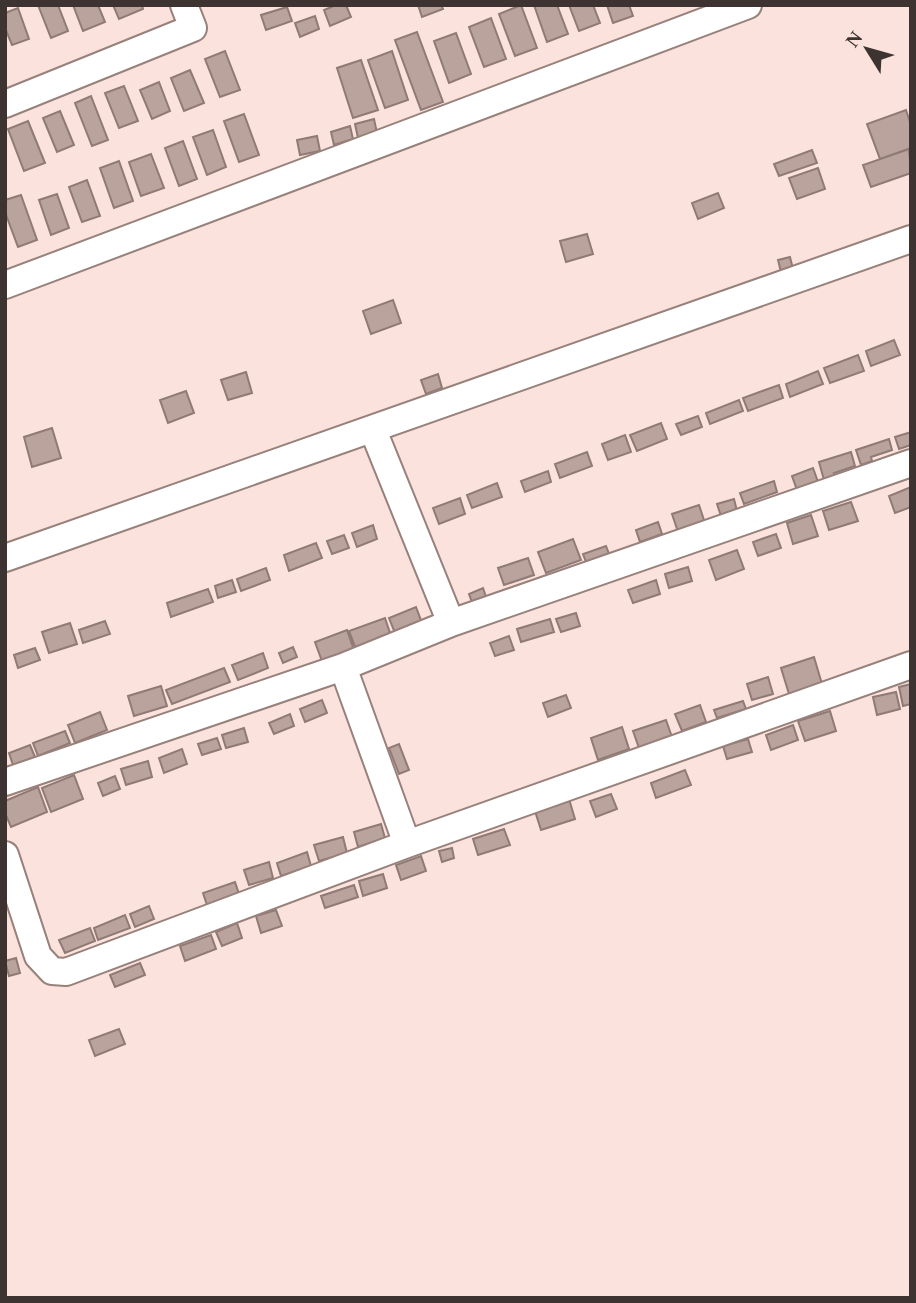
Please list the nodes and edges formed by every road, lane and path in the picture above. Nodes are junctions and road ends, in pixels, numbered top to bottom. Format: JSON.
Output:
{"nodes":[{"id":1,"x":184,"y":5,"type":"edge"},
{"id":2,"x":748,"y":5,"type":"edge"},
{"id":3,"x":5,"y":104,"type":"edge"},
{"id":4,"x":911,"y":239,"type":"edge"},
{"id":5,"x":5,"y":285,"type":"edge"},
{"id":6,"x":373,"y":430,"type":"junction"},
{"id":7,"x":911,"y":463,"type":"edge"},
{"id":8,"x":5,"y":558,"type":"edge"},
{"id":9,"x":451,"y":623,"type":"junction"},
{"id":10,"x":911,"y":665,"type":"edge"},
{"id":11,"x":343,"y":667,"type":"junction"},
{"id":12,"x":5,"y":782,"type":"edge"},
{"id":13,"x":407,"y":844,"type":"junction"},
{"id":14,"x":5,"y":855,"type":"edge"}],
"edges":[{"from":1,"to":3,"type":"street"},
{"from":2,"to":5,"type":"street"},
{"from":4,"to":6,"type":"street"},
{"from":6,"to":8,"type":"street"},
{"from":6,"to":9,"type":"street"},
{"from":7,"to":9,"type":"street"},
{"from":9,"to":11,"type":"street"},
{"from":10,"to":13,"type":"street"},
{"from":11,"to":12,"type":"street"},
{"from":11,"to":13,"type":"street"},
{"from":13,"to":14,"type":"street"}]}
